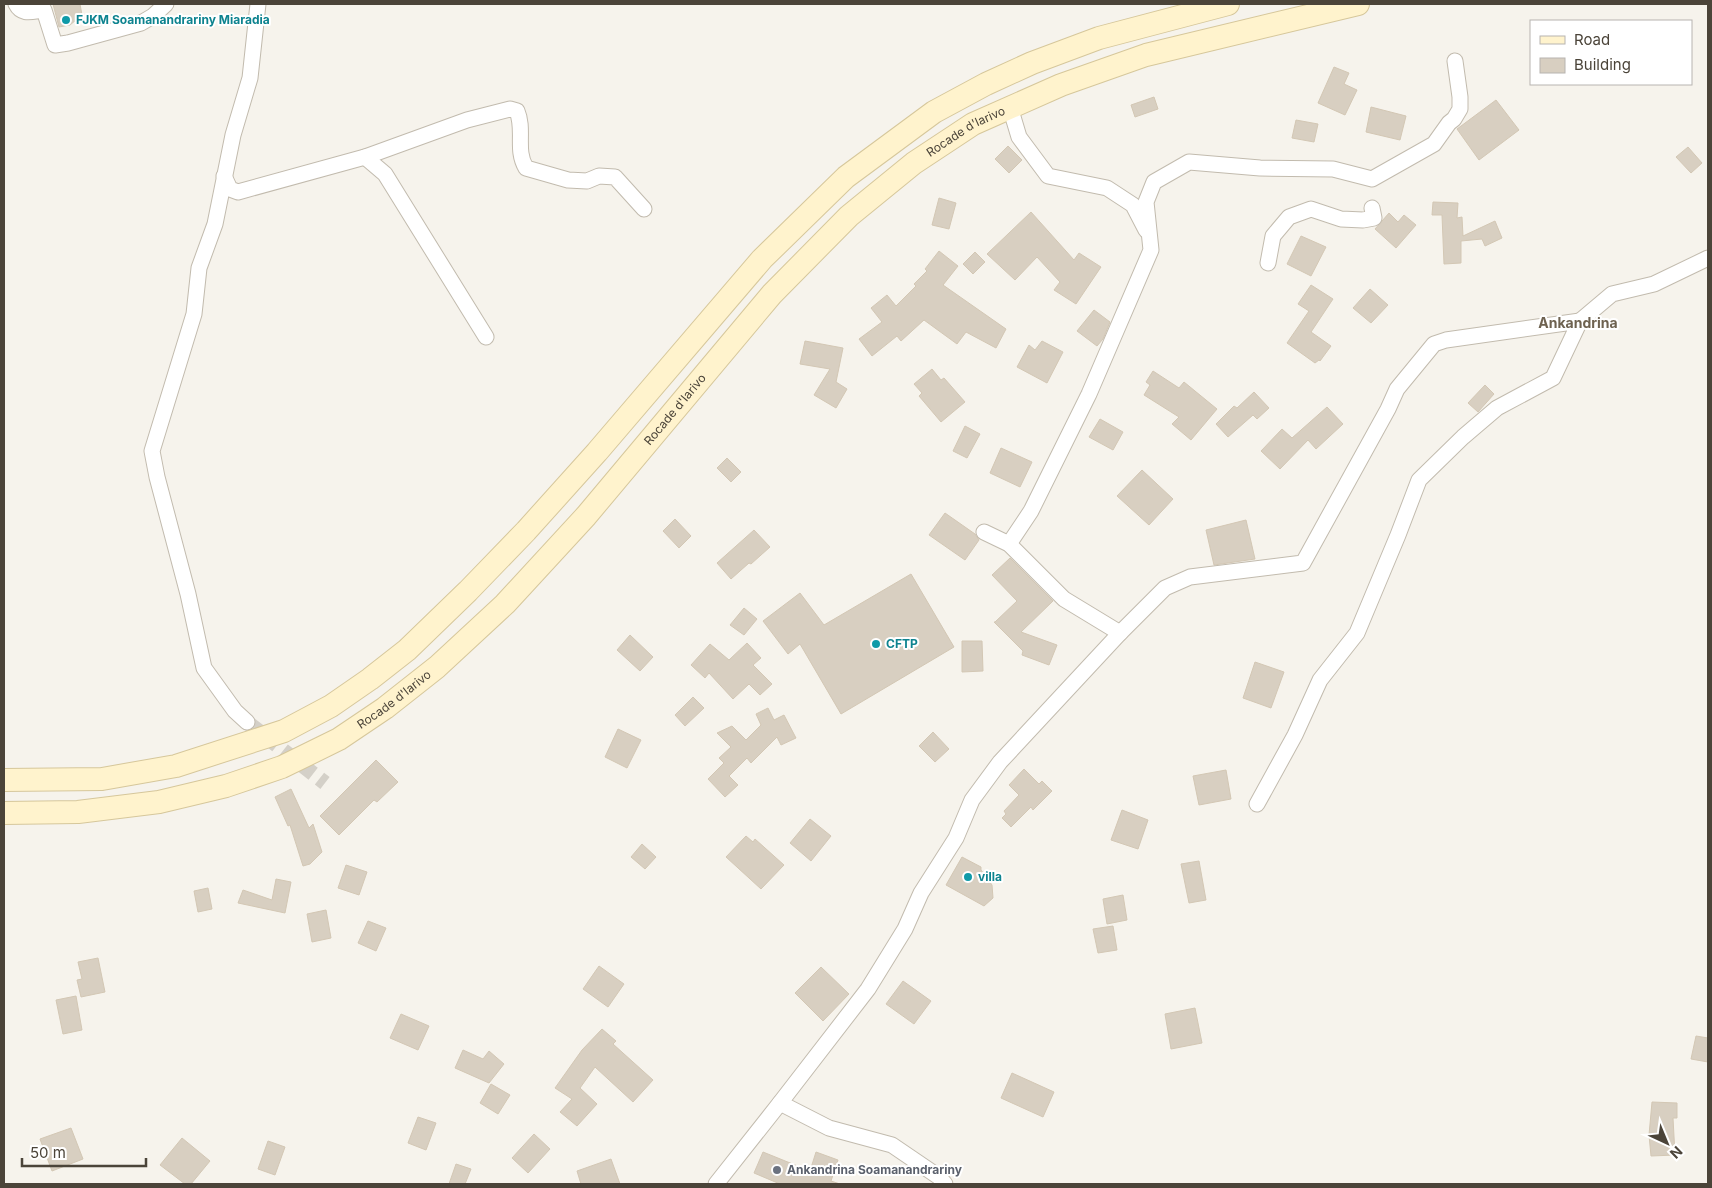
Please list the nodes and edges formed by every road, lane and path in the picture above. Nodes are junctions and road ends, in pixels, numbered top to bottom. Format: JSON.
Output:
{"nodes":[{"id":1,"x":16,"y":4,"type":"edge"},
{"id":2,"x":166,"y":4,"type":"edge"},
{"id":3,"x":258,"y":4,"type":"edge"},
{"id":4,"x":1228,"y":4,"type":"edge"},
{"id":5,"x":1358,"y":4,"type":"edge"},
{"id":6,"x":1455,"y":61,"type":"dead end"},
{"id":7,"x":1010,"y":107,"type":"junction"},
{"id":8,"x":365,"y":157,"type":"junction"},
{"id":9,"x":224,"y":176,"type":"junction"},
{"id":10,"x":1372,"y":208,"type":"dead end"},
{"id":11,"x":644,"y":209,"type":"dead end"},
{"id":12,"x":1149,"y":235,"type":"junction"},
{"id":13,"x":1708,"y":258,"type":"edge"},
{"id":14,"x":1268,"y":263,"type":"dead end"},
{"id":15,"x":1580,"y":321,"type":"junction"},
{"id":16,"x":486,"y":337,"type":"dead end"},
{"id":17,"x":984,"y":532,"type":"dead end"},
{"id":18,"x":1009,"y":544,"type":"junction"},
{"id":19,"x":1120,"y":633,"type":"junction"},
{"id":20,"x":247,"y":722,"type":"tunnel mouth"},
{"id":21,"x":4,"y":780,"type":"edge"},
{"id":22,"x":1257,"y":804,"type":"dead end"},
{"id":23,"x":4,"y":813,"type":"edge"},
{"id":24,"x":780,"y":1104,"type":"junction"},
{"id":25,"x":722,"y":1181,"type":"edge"},
{"id":26,"x":946,"y":1184,"type":"edge"}],
"edges":[{"from":1,"to":2,"type":"street"},
{"from":3,"to":9,"type":"street"},
{"from":4,"to":21,"type":"main road"},
{"from":5,"to":7,"type":"main road","name":"Rocade d'Iarivo"},
{"from":6,"to":12,"type":"street"},
{"from":7,"to":12,"type":"street"},
{"from":7,"to":23,"type":"main road","name":"Rocade d'Iarivo"},
{"from":8,"to":9,"type":"street"},
{"from":8,"to":11,"type":"street"},
{"from":8,"to":16,"type":"street"},
{"from":9,"to":20,"type":"street"},
{"from":10,"to":14,"type":"street"},
{"from":12,"to":18,"type":"street"},
{"from":13,"to":15,"type":"street"},
{"from":15,"to":19,"type":"street"},
{"from":15,"to":22,"type":"street"},
{"from":17,"to":18,"type":"street"},
{"from":18,"to":19,"type":"street"},
{"from":19,"to":24,"type":"street"},
{"from":24,"to":25,"type":"street"},
{"from":24,"to":26,"type":"street"}]}
